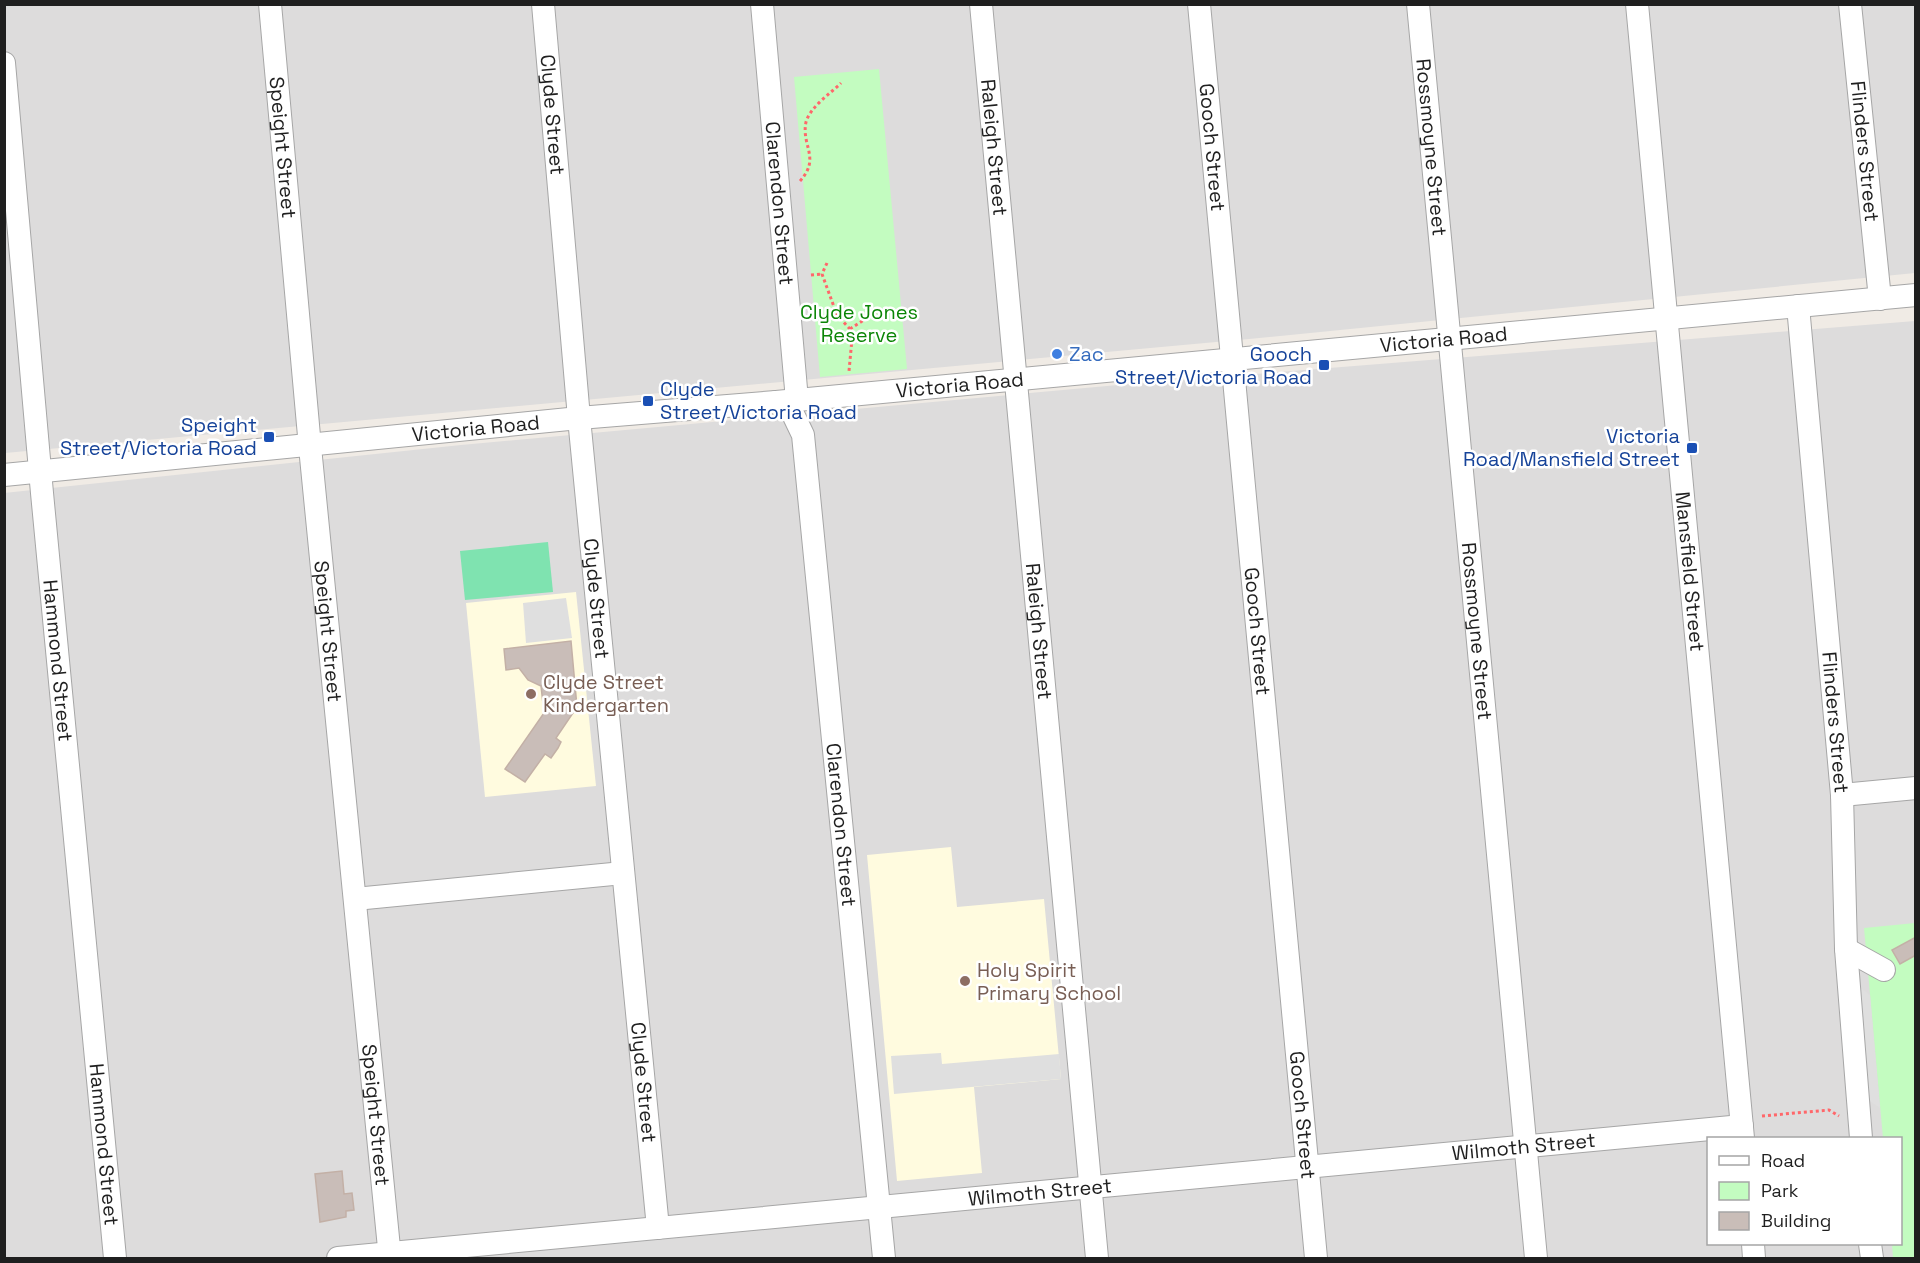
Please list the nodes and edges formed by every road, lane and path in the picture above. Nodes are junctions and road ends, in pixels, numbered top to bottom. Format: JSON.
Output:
{"nodes":[{"id":1,"x":270,"y":4,"type":"edge"},
{"id":2,"x":543,"y":4,"type":"edge"},
{"id":3,"x":762,"y":4,"type":"edge"},
{"id":4,"x":981,"y":4,"type":"edge"},
{"id":5,"x":1199,"y":4,"type":"edge"},
{"id":6,"x":1418,"y":4,"type":"edge"},
{"id":7,"x":1636,"y":4,"type":"edge"},
{"id":8,"x":1851,"y":4,"type":"edge"},
{"id":9,"x":4,"y":63,"type":"edge"},
{"id":10,"x":842,"y":82,"type":"dead end"},
{"id":11,"x":800,"y":181,"type":"dead end"},
{"id":12,"x":827,"y":263,"type":"dead end"},
{"id":13,"x":822,"y":274,"type":"junction"},
{"id":14,"x":811,"y":275,"type":"dead end"},
{"id":15,"x":1916,"y":296,"type":"edge"},
{"id":16,"x":1880,"y":299,"type":"junction"},
{"id":17,"x":1798,"y":306,"type":"junction"},
{"id":18,"x":876,"y":312,"type":"dead end"},
{"id":19,"x":1666,"y":319,"type":"junction"},
{"id":20,"x":850,"y":328,"type":"junction"},
{"id":21,"x":1450,"y":339,"type":"junction"},
{"id":22,"x":1232,"y":359,"type":"junction"},
{"id":23,"x":849,"y":371,"type":"dead end"},
{"id":24,"x":1017,"y":380,"type":"junction"},
{"id":25,"x":787,"y":401,"type":"junction"},
{"id":26,"x":579,"y":418,"type":"junction"},
{"id":27,"x":310,"y":447,"type":"junction"},
{"id":28,"x":40,"y":472,"type":"junction"},
{"id":29,"x":4,"y":475,"type":"edge"},
{"id":30,"x":1916,"y":788,"type":"edge"},
{"id":31,"x":1842,"y":795,"type":"junction"},
{"id":32,"x":623,"y":873,"type":"junction"},
{"id":33,"x":355,"y":899,"type":"junction"},
{"id":34,"x":1846,"y":949,"type":"junction"},
{"id":35,"x":1884,"y":970,"type":"dead end"},
{"id":36,"x":1841,"y":1117,"type":"dead end"},
{"id":37,"x":1749,"y":1127,"type":"edge"},
{"id":38,"x":1861,"y":1137,"type":"edge"},
{"id":39,"x":1526,"y":1147,"type":"junction"},
{"id":40,"x":1307,"y":1167,"type":"junction"},
{"id":41,"x":1090,"y":1189,"type":"junction"},
{"id":42,"x":881,"y":1207,"type":"junction"},
{"id":43,"x":658,"y":1228,"type":"junction"},
{"id":44,"x":390,"y":1256,"type":"edge"},
{"id":45,"x":115,"y":1258,"type":"edge"},
{"id":46,"x":338,"y":1258,"type":"edge"},
{"id":47,"x":884,"y":1258,"type":"edge"},
{"id":48,"x":1097,"y":1258,"type":"edge"},
{"id":49,"x":1316,"y":1258,"type":"edge"},
{"id":50,"x":1536,"y":1258,"type":"edge"}],
"edges":[{"from":1,"to":27,"type":"street","name":"Speight Street"},
{"from":2,"to":26,"type":"street","name":"Clyde Street"},
{"from":3,"to":25,"type":"street","name":"Clarendon Street"},
{"from":4,"to":24,"type":"street","name":"Raleigh Street"},
{"from":5,"to":22,"type":"street","name":"Gooch Street"},
{"from":6,"to":21,"type":"street","name":"Rossmoyne Street"},
{"from":7,"to":19,"type":"street","name":"Mansfield Street"},
{"from":8,"to":16,"type":"street","name":"Flinders Street"},
{"from":9,"to":28,"type":"street","name":"Hammond Street"},
{"from":10,"to":11,"type":"path"},
{"from":12,"to":13,"type":"path"},
{"from":13,"to":14,"type":"path"},
{"from":13,"to":20,"type":"path"},
{"from":15,"to":16,"type":"street","name":"Victoria Road"},
{"from":16,"to":17,"type":"street","name":"Victoria Road"},
{"from":17,"to":19,"type":"street","name":"Victoria Road"},
{"from":17,"to":31,"type":"street","name":"Flinders Street"},
{"from":18,"to":20,"type":"path"},
{"from":19,"to":21,"type":"street","name":"Victoria Road"},
{"from":19,"to":37,"type":"street","name":"Mansfield Street"},
{"from":20,"to":23,"type":"path"},
{"from":21,"to":22,"type":"street","name":"Victoria Road"},
{"from":21,"to":39,"type":"street","name":"Rossmoyne Street"},
{"from":22,"to":24,"type":"street","name":"Victoria Road"},
{"from":22,"to":40,"type":"street","name":"Gooch Street"},
{"from":24,"to":25,"type":"street","name":"Victoria Road"},
{"from":24,"to":41,"type":"street","name":"Raleigh Street"},
{"from":25,"to":26,"type":"street","name":"Victoria Road"},
{"from":25,"to":42,"type":"street","name":"Clarendon Street"},
{"from":26,"to":27,"type":"street","name":"Victoria Road"},
{"from":26,"to":32,"type":"street","name":"Clyde Street"},
{"from":27,"to":28,"type":"street","name":"Victoria Road"},
{"from":27,"to":33,"type":"street","name":"Speight Street"},
{"from":28,"to":29,"type":"street","name":"Victoria Road"},
{"from":28,"to":45,"type":"street","name":"Hammond Street"},
{"from":30,"to":31,"type":"street"},
{"from":31,"to":34,"type":"street","name":"Flinders Street"},
{"from":32,"to":33,"type":"street"},
{"from":32,"to":43,"type":"street","name":"Clyde Street"},
{"from":33,"to":44,"type":"street","name":"Speight Street"},
{"from":34,"to":35,"type":"street"},
{"from":34,"to":38,"type":"street","name":"Flinders Street"},
{"from":36,"to":37,"type":"path"},
{"from":37,"to":39,"type":"street","name":"Wilmoth Street"},
{"from":39,"to":40,"type":"street","name":"Wilmoth Street"},
{"from":39,"to":50,"type":"street","name":"Rossmoyne Street"},
{"from":40,"to":41,"type":"street","name":"Wilmoth Street"},
{"from":40,"to":49,"type":"street","name":"Gooch Street"},
{"from":41,"to":42,"type":"street","name":"Wilmoth Street"},
{"from":41,"to":48,"type":"street","name":"Raleigh Street"},
{"from":42,"to":43,"type":"street","name":"Wilmoth Street"},
{"from":42,"to":47,"type":"street","name":"Clarendon Street"},
{"from":43,"to":44,"type":"street","name":"Wilmoth Street"},
{"from":44,"to":46,"type":"street","name":"Wilmoth Street"}]}
